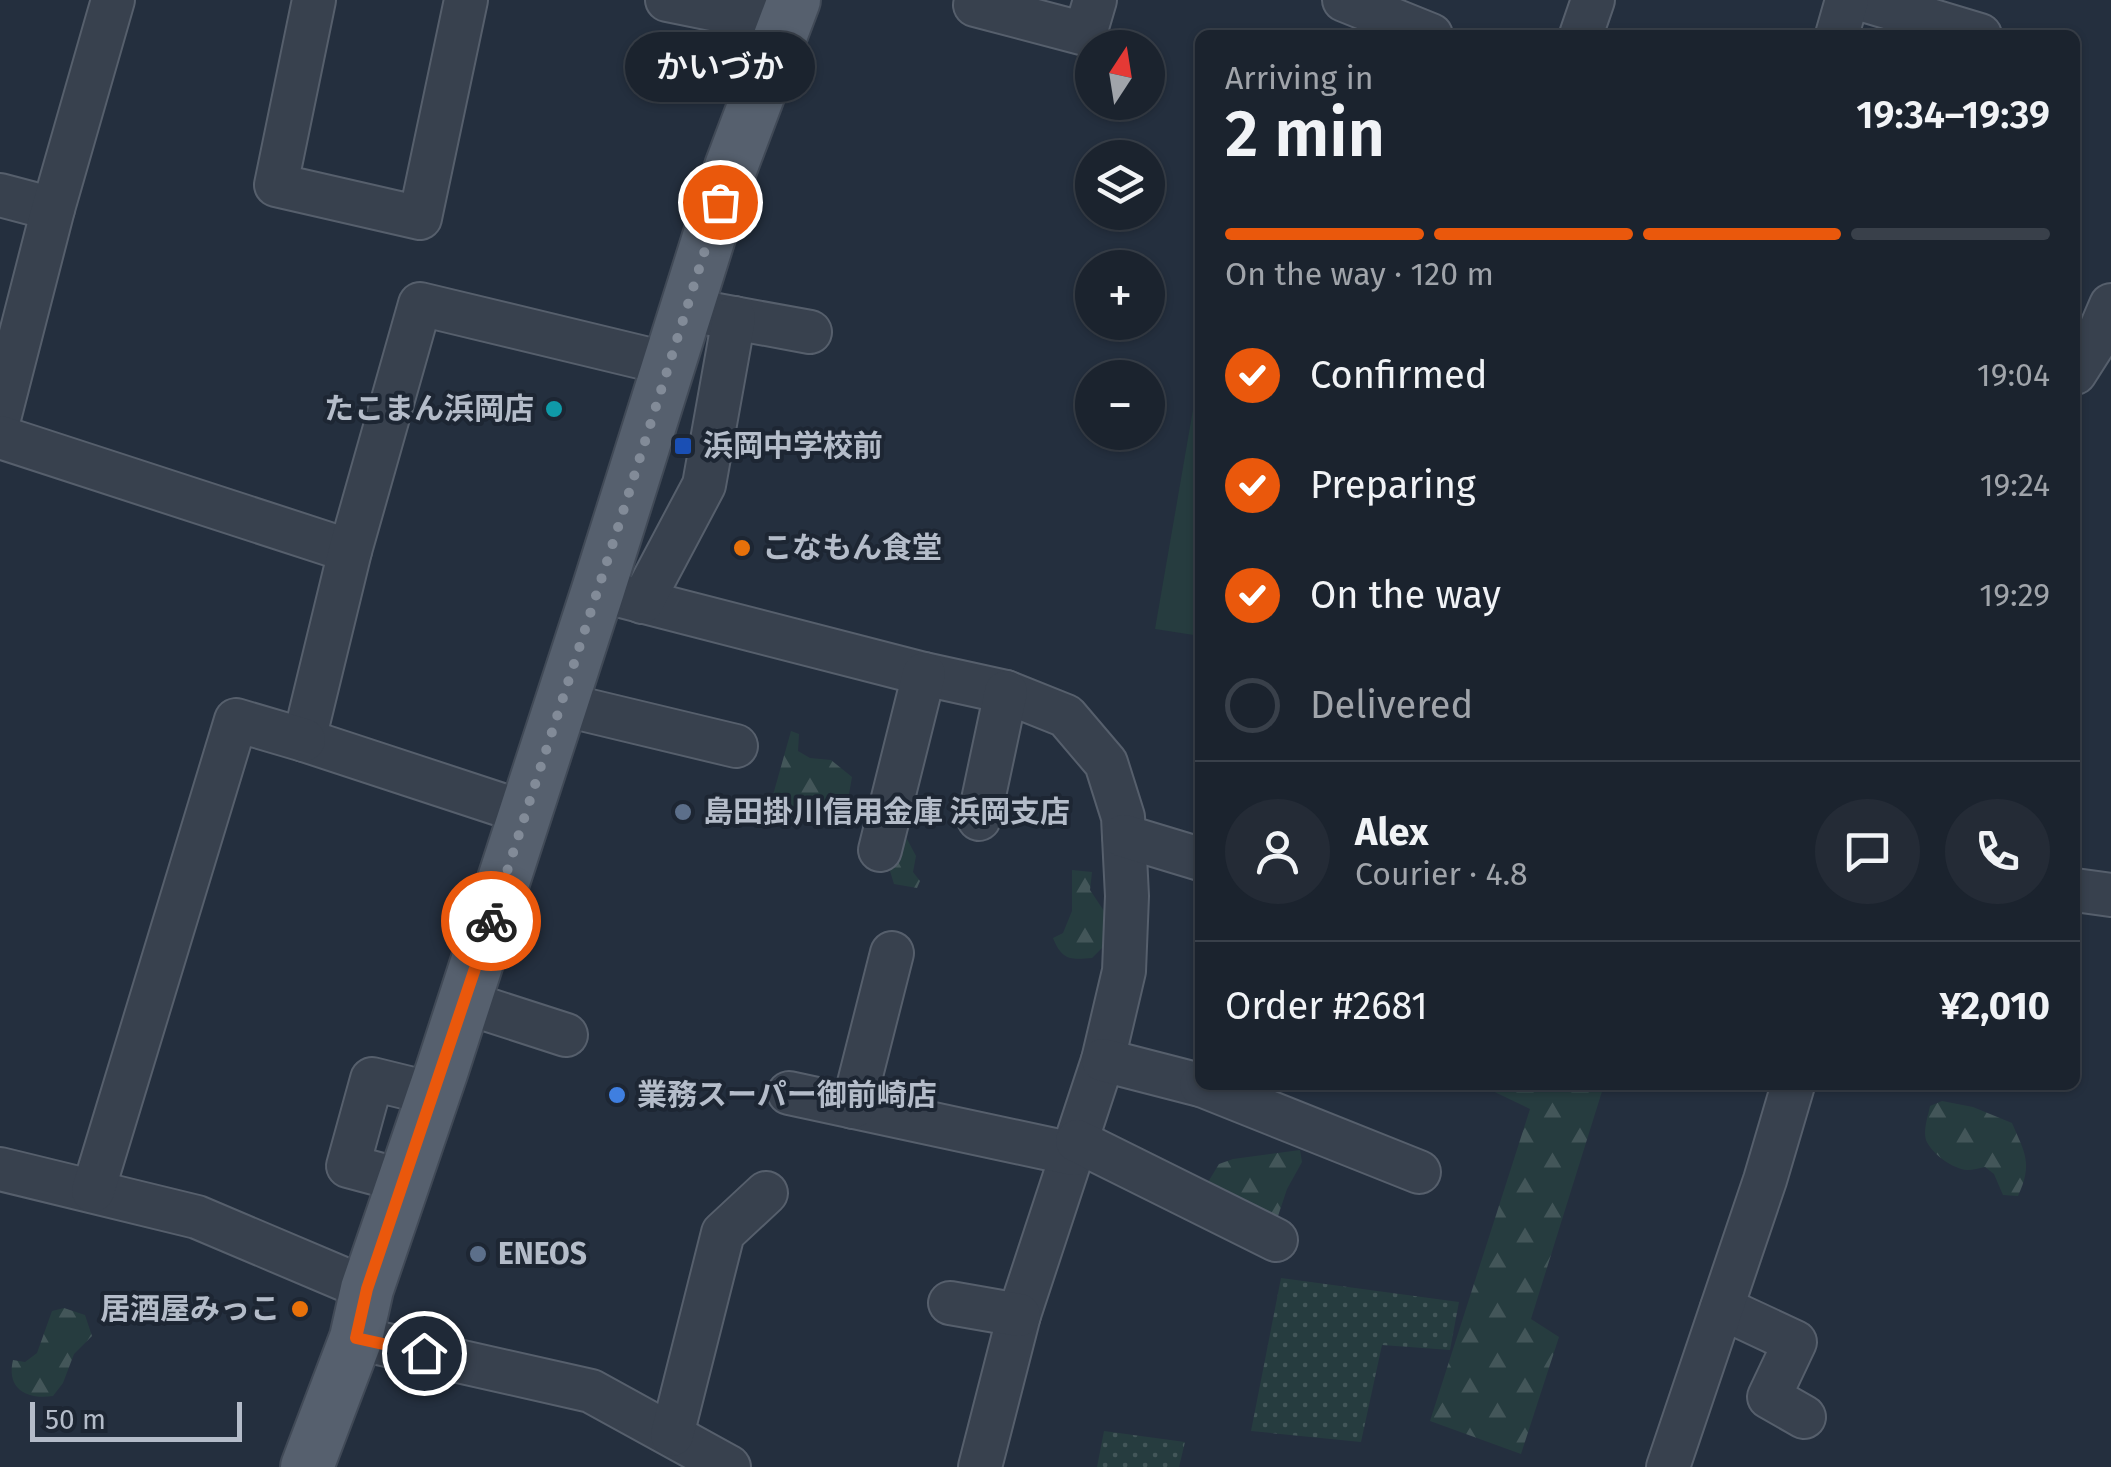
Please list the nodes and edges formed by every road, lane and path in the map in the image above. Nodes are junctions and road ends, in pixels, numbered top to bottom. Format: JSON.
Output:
{"nodes":[{"id":1,"x":113,"y":0,"type":"edge"},
{"id":2,"x":314,"y":0,"type":"edge"},
{"id":3,"x":466,"y":0,"type":"edge"},
{"id":4,"x":667,"y":0,"type":"edge"},
{"id":5,"x":1095,"y":0,"type":"edge"},
{"id":6,"x":1344,"y":0,"type":"edge"},
{"id":7,"x":1593,"y":0,"type":"edge"},
{"id":8,"x":1847,"y":0,"type":"edge"},
{"id":9,"x":1863,"y":0,"type":"edge"},
{"id":10,"x":975,"y":5,"type":"dead end"},
{"id":11,"x":790,"y":12,"type":"edge"},
{"id":12,"x":1419,"y":30,"type":"edge"},
{"id":13,"x":1583,"y":30,"type":"edge"},
{"id":14,"x":1838,"y":30,"type":"edge"},
{"id":15,"x":1963,"y":30,"type":"edge"},
{"id":16,"x":0,"y":195,"type":"edge"},
{"id":17,"x":53,"y":209,"type":"junction"},
{"id":18,"x":710,"y":314,"type":"junction"},
{"id":19,"x":810,"y":332,"type":"dead end"},
{"id":20,"x":669,"y":364,"type":"junction"},
{"id":21,"x":0,"y":414,"type":"edge"},
{"id":22,"x":0,"y":437,"type":"edge"},
{"id":23,"x":350,"y":551,"type":"junction"},
{"id":24,"x":620,"y":596,"type":"junction"},
{"id":25,"x":924,"y":674,"type":"junction"},
{"id":26,"x":1006,"y":692,"type":"junction"},
{"id":27,"x":561,"y":704,"type":"junction"},
{"id":28,"x":304,"y":740,"type":"junction"},
{"id":29,"x":736,"y":746,"type":"dead end"},
{"id":30,"x":526,"y":812,"type":"junction"},
{"id":31,"x":979,"y":819,"type":"dead end"},
{"id":32,"x":1124,"y":836,"type":"junction"},
{"id":33,"x":880,"y":850,"type":"dead end"},
{"id":34,"x":1195,"y":857,"type":"edge"},
{"id":35,"x":2080,"y":891,"type":"edge"},
{"id":36,"x":2111,"y":896,"type":"edge"},
{"id":37,"x":892,"y":953,"type":"dead end"},
{"id":38,"x":464,"y":1002,"type":"junction"},
{"id":39,"x":566,"y":1036,"type":"dead end"},
{"id":40,"x":1102,"y":1060,"type":"junction"},
{"id":41,"x":1195,"y":1084,"type":"edge"},
{"id":42,"x":1213,"y":1090,"type":"edge"},
{"id":43,"x":1792,"y":1090,"type":"edge"},
{"id":44,"x":789,"y":1093,"type":"dead end"},
{"id":45,"x":853,"y":1106,"type":"junction"},
{"id":46,"x":1074,"y":1148,"type":"junction"},
{"id":47,"x":0,"y":1169,"type":"edge"},
{"id":48,"x":1419,"y":1172,"type":"dead end"},
{"id":49,"x":94,"y":1191,"type":"junction"},
{"id":50,"x":766,"y":1193,"type":"dead end"},
{"id":51,"x":1276,"y":1240,"type":"dead end"},
{"id":52,"x":950,"y":1303,"type":"dead end"},
{"id":53,"x":1722,"y":1308,"type":"junction"},
{"id":54,"x":362,"y":1314,"type":"junction"},
{"id":55,"x":1019,"y":1316,"type":"junction"},
{"id":56,"x":1804,"y":1417,"type":"dead end"},
{"id":57,"x":678,"y":1448,"type":"edge"},
{"id":58,"x":307,"y":1467,"type":"edge"},
{"id":59,"x":729,"y":1467,"type":"edge"},
{"id":60,"x":980,"y":1467,"type":"edge"},
{"id":61,"x":1668,"y":1467,"type":"edge"}],
"edges":[{"from":1,"to":17,"type":"street"},
{"from":2,"to":3,"type":"street"},
{"from":4,"to":11,"type":"street"},
{"from":5,"to":10,"type":"street"},
{"from":6,"to":12,"type":"street"},
{"from":7,"to":13,"type":"street"},
{"from":8,"to":14,"type":"street"},
{"from":9,"to":15,"type":"street"},
{"from":11,"to":18,"type":"main road"},
{"from":16,"to":17,"type":"street"},
{"from":17,"to":21,"type":"street"},
{"from":18,"to":19,"type":"street"},
{"from":18,"to":20,"type":"main road"},
{"from":18,"to":24,"type":"street"},
{"from":20,"to":23,"type":"street"},
{"from":20,"to":24,"type":"main road"},
{"from":22,"to":23,"type":"street"},
{"from":23,"to":28,"type":"street"},
{"from":24,"to":25,"type":"street"},
{"from":24,"to":27,"type":"main road"},
{"from":25,"to":26,"type":"street"},
{"from":25,"to":33,"type":"street"},
{"from":26,"to":31,"type":"street"},
{"from":26,"to":32,"type":"street"},
{"from":27,"to":29,"type":"street"},
{"from":27,"to":30,"type":"main road"},
{"from":28,"to":30,"type":"street"},
{"from":28,"to":49,"type":"street"},
{"from":30,"to":38,"type":"main road"},
{"from":32,"to":34,"type":"street"},
{"from":32,"to":40,"type":"street"},
{"from":35,"to":36,"type":"street"},
{"from":37,"to":45,"type":"street"},
{"from":38,"to":39,"type":"street"},
{"from":38,"to":54,"type":"main road"},
{"from":40,"to":41,"type":"street"},
{"from":40,"to":46,"type":"street"},
{"from":42,"to":48,"type":"street"},
{"from":43,"to":53,"type":"street"},
{"from":44,"to":45,"type":"street"},
{"from":45,"to":46,"type":"street"},
{"from":46,"to":51,"type":"street"},
{"from":46,"to":55,"type":"street"},
{"from":47,"to":49,"type":"street"},
{"from":49,"to":54,"type":"street"},
{"from":50,"to":57,"type":"street"},
{"from":52,"to":55,"type":"street"},
{"from":53,"to":56,"type":"street"},
{"from":53,"to":61,"type":"street"},
{"from":54,"to":57,"type":"street"},
{"from":54,"to":58,"type":"main road"},
{"from":55,"to":60,"type":"street"},
{"from":57,"to":59,"type":"street"}]}
